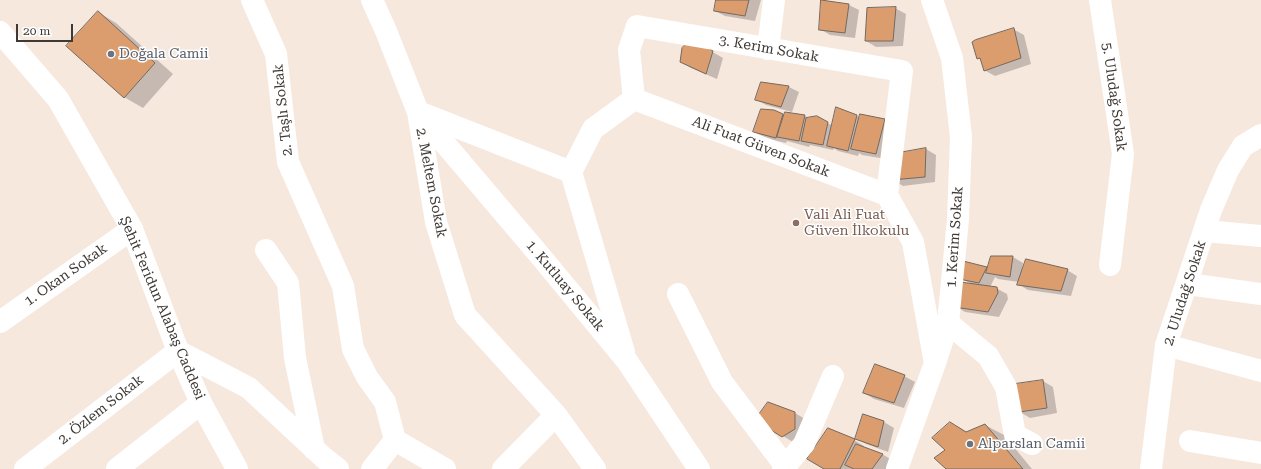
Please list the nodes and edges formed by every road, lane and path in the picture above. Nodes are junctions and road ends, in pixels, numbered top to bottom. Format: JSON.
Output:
{"nodes":[{"id":1,"x":252,"y":0,"type":"edge"},
{"id":2,"x":372,"y":0,"type":"edge"},
{"id":3,"x":774,"y":0,"type":"edge"},
{"id":4,"x":932,"y":0,"type":"edge"},
{"id":5,"x":1100,"y":0,"type":"edge"},
{"id":6,"x":0,"y":32,"type":"edge"},
{"id":7,"x":768,"y":48,"type":"junction"},
{"id":8,"x":634,"y":99,"type":"junction"},
{"id":9,"x":418,"y":112,"type":"junction"},
{"id":10,"x":1261,"y":135,"type":"edge"},
{"id":11,"x":571,"y":172,"type":"junction"},
{"id":12,"x":887,"y":195,"type":"junction"},
{"id":13,"x":132,"y":229,"type":"junction"},
{"id":14,"x":1205,"y":231,"type":"junction"},
{"id":15,"x":1261,"y":236,"type":"edge"},
{"id":16,"x":266,"y":250,"type":"dead end"},
{"id":17,"x":1110,"y":265,"type":"dead end"},
{"id":18,"x":1188,"y":284,"type":"junction"},
{"id":19,"x":678,"y":294,"type":"dead end"},
{"id":20,"x":1261,"y":294,"type":"edge"},
{"id":21,"x":0,"y":322,"type":"edge"},
{"id":22,"x":948,"y":323,"type":"junction"},
{"id":23,"x":1166,"y":345,"type":"junction"},
{"id":24,"x":178,"y":351,"type":"junction"},
{"id":25,"x":627,"y":361,"type":"junction"},
{"id":26,"x":935,"y":363,"type":"junction"},
{"id":27,"x":1261,"y":370,"type":"edge"},
{"id":28,"x":833,"y":376,"type":"dead end"},
{"id":29,"x":201,"y":403,"type":"junction"},
{"id":30,"x":556,"y":415,"type":"junction"},
{"id":31,"x":395,"y":440,"type":"junction"},
{"id":32,"x":1190,"y":441,"type":"dead end"},
{"id":33,"x":1032,"y":444,"type":"dead end"},
{"id":34,"x":314,"y":449,"type":"junction"},
{"id":35,"x":1261,"y":453,"type":"edge"},
{"id":36,"x":784,"y":468,"type":"edge"},
{"id":37,"x":25,"y":469,"type":"edge"},
{"id":38,"x":117,"y":469,"type":"edge"},
{"id":39,"x":237,"y":469,"type":"edge"},
{"id":40,"x":338,"y":469,"type":"edge"},
{"id":41,"x":372,"y":469,"type":"edge"},
{"id":42,"x":445,"y":469,"type":"edge"},
{"id":43,"x":502,"y":469,"type":"edge"},
{"id":44,"x":595,"y":469,"type":"edge"},
{"id":45,"x":699,"y":469,"type":"edge"},
{"id":46,"x":897,"y":469,"type":"edge"},
{"id":47,"x":1151,"y":469,"type":"edge"}],
"edges":[{"from":1,"to":31,"type":"street","name":"2. Taşlı Sokak"},
{"from":2,"to":9,"type":"street","name":"2. Meltem Sokak"},
{"from":3,"to":7,"type":"street"},
{"from":4,"to":22,"type":"street","name":"1. Kerim Sokak"},
{"from":5,"to":17,"type":"street","name":"5. Uludağ Sokak"},
{"from":6,"to":13,"type":"street","name":"Şehit Feridun Alabaş Caddesi"},
{"from":7,"to":8,"type":"street","name":"3. Kerim Sokak"},
{"from":7,"to":12,"type":"street","name":"3. Kerim Sokak"},
{"from":8,"to":11,"type":"street"},
{"from":8,"to":12,"type":"street","name":"Ali Fuat Güven Sokak"},
{"from":9,"to":11,"type":"street"},
{"from":9,"to":25,"type":"street","name":"1. Kutluay Sokak"},
{"from":9,"to":30,"type":"street","name":"2. Meltem Sokak"},
{"from":10,"to":14,"type":"street","name":"2. Uludağ Sokak"},
{"from":11,"to":25,"type":"street"},
{"from":12,"to":26,"type":"street"},
{"from":13,"to":21,"type":"street","name":"1. Okan Sokak"},
{"from":13,"to":24,"type":"street","name":"Şehit Feridun Alabaş Caddesi"},
{"from":14,"to":15,"type":"street"},
{"from":14,"to":18,"type":"street","name":"2. Uludağ Sokak"},
{"from":16,"to":34,"type":"street"},
{"from":18,"to":20,"type":"street"},
{"from":18,"to":23,"type":"street","name":"2. Uludağ Sokak"},
{"from":19,"to":36,"type":"street"},
{"from":22,"to":26,"type":"street","name":"1. Kerim Sokak"},
{"from":22,"to":33,"type":"street"},
{"from":23,"to":27,"type":"street"},
{"from":23,"to":47,"type":"street","name":"2. Uludağ Sokak"},
{"from":24,"to":29,"type":"street","name":"Şehit Feridun Alabaş Caddesi"},
{"from":24,"to":34,"type":"street"},
{"from":24,"to":37,"type":"street","name":"2. Özlem Sokak"},
{"from":25,"to":45,"type":"street","name":"1. Kutluay Sokak"},
{"from":26,"to":46,"type":"street","name":"1. Kerim Sokak"},
{"from":28,"to":36,"type":"street"},
{"from":29,"to":38,"type":"street"},
{"from":29,"to":39,"type":"street","name":"Şehit Feridun Alabaş Caddesi"},
{"from":30,"to":43,"type":"street"},
{"from":30,"to":44,"type":"street","name":"2. Meltem Sokak"},
{"from":31,"to":41,"type":"street"},
{"from":31,"to":42,"type":"street"},
{"from":32,"to":35,"type":"street"},
{"from":34,"to":40,"type":"street"}]}
